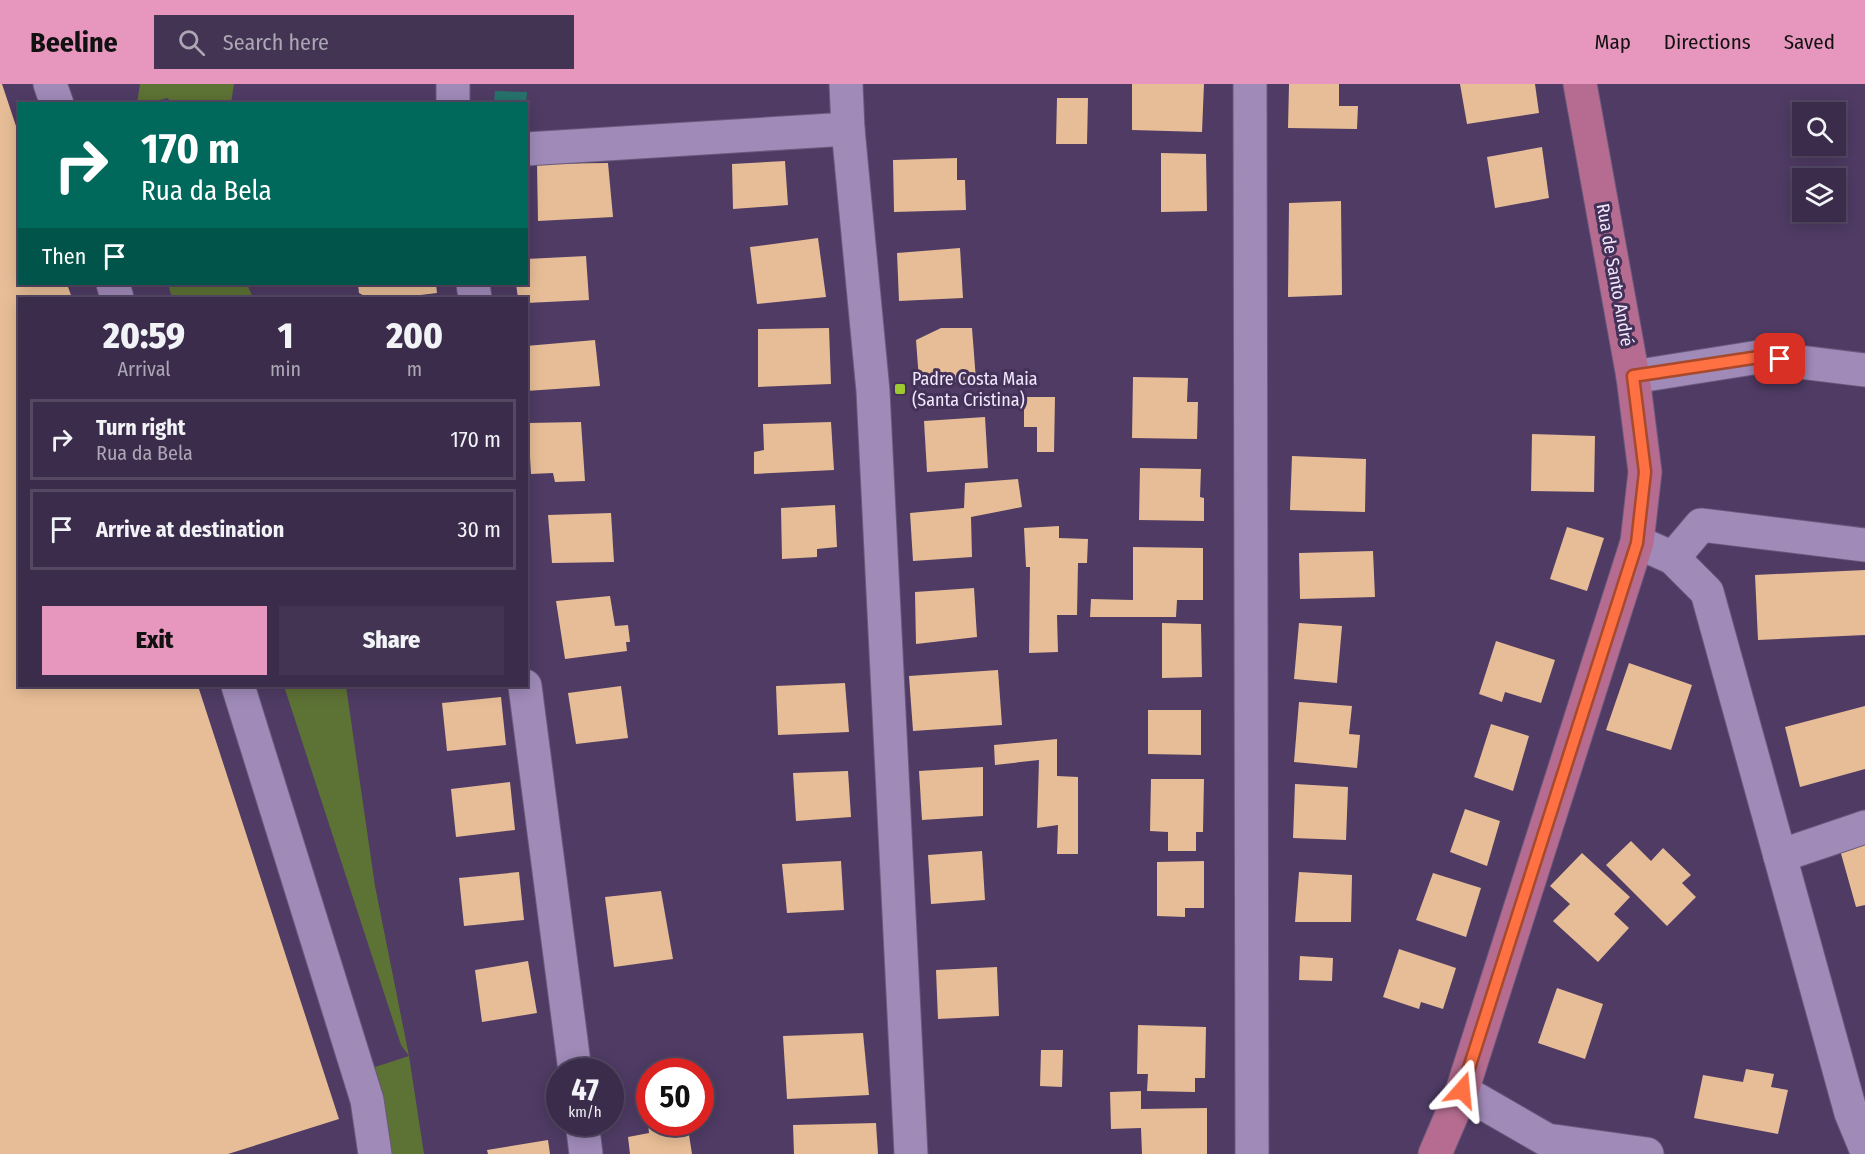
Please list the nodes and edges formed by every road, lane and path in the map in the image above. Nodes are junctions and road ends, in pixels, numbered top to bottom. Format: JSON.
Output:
{"nodes":[{"id":1,"x":50,"y":84,"type":"edge"},
{"id":2,"x":453,"y":84,"type":"edge"},
{"id":3,"x":846,"y":84,"type":"edge"},
{"id":4,"x":1250,"y":84,"type":"edge"},
{"id":5,"x":1581,"y":84,"type":"edge"},
{"id":6,"x":56,"y":102,"type":"edge"},
{"id":7,"x":453,"y":102,"type":"edge"},
{"id":8,"x":848,"y":129,"type":"junction"},
{"id":9,"x":528,"y":149,"type":"edge"},
{"id":10,"x":1865,"y":370,"type":"edge"},
{"id":11,"x":1633,"y":376,"type":"junction"},
{"id":12,"x":1637,"y":543,"type":"junction"},
{"id":13,"x":1865,"y":545,"type":"edge"},
{"id":14,"x":1673,"y":558,"type":"junction"},
{"id":15,"x":238,"y":687,"type":"edge"},
{"id":16,"x":525,"y":687,"type":"edge"},
{"id":17,"x":1865,"y":827,"type":"edge"},
{"id":18,"x":1780,"y":856,"type":"junction"},
{"id":19,"x":573,"y":1058,"type":"edge"},
{"id":20,"x":1851,"y":1061,"type":"edge"},
{"id":21,"x":1462,"y":1090,"type":"junction"},
{"id":22,"x":584,"y":1136,"type":"edge"},
{"id":23,"x":1535,"y":1147,"type":"edge"},
{"id":24,"x":1865,"y":1147,"type":"edge"},
{"id":25,"x":375,"y":1154,"type":"edge"},
{"id":26,"x":586,"y":1154,"type":"edge"},
{"id":27,"x":910,"y":1154,"type":"edge"},
{"id":28,"x":1252,"y":1154,"type":"edge"},
{"id":29,"x":1435,"y":1154,"type":"edge"},
{"id":30,"x":1647,"y":1154,"type":"edge"}],
"edges":[{"from":1,"to":6,"type":"street"},
{"from":2,"to":7,"type":"street"},
{"from":3,"to":8,"type":"street"},
{"from":4,"to":28,"type":"street"},
{"from":5,"to":11,"type":"main road","name":"Rua de Santo André"},
{"from":8,"to":9,"type":"street"},
{"from":8,"to":27,"type":"street"},
{"from":10,"to":11,"type":"street"},
{"from":11,"to":12,"type":"main road","name":"Rua de Santo André"},
{"from":12,"to":14,"type":"street"},
{"from":12,"to":21,"type":"main road","name":"Rua de Santo André"},
{"from":13,"to":14,"type":"street"},
{"from":14,"to":18,"type":"street"},
{"from":15,"to":25,"type":"street"},
{"from":16,"to":19,"type":"street"},
{"from":17,"to":18,"type":"street"},
{"from":18,"to":20,"type":"street"},
{"from":20,"to":24,"type":"street"},
{"from":21,"to":23,"type":"street"},
{"from":21,"to":29,"type":"main road","name":"Rua de Santo André"},
{"from":22,"to":26,"type":"street"},
{"from":23,"to":30,"type":"street"}]}
